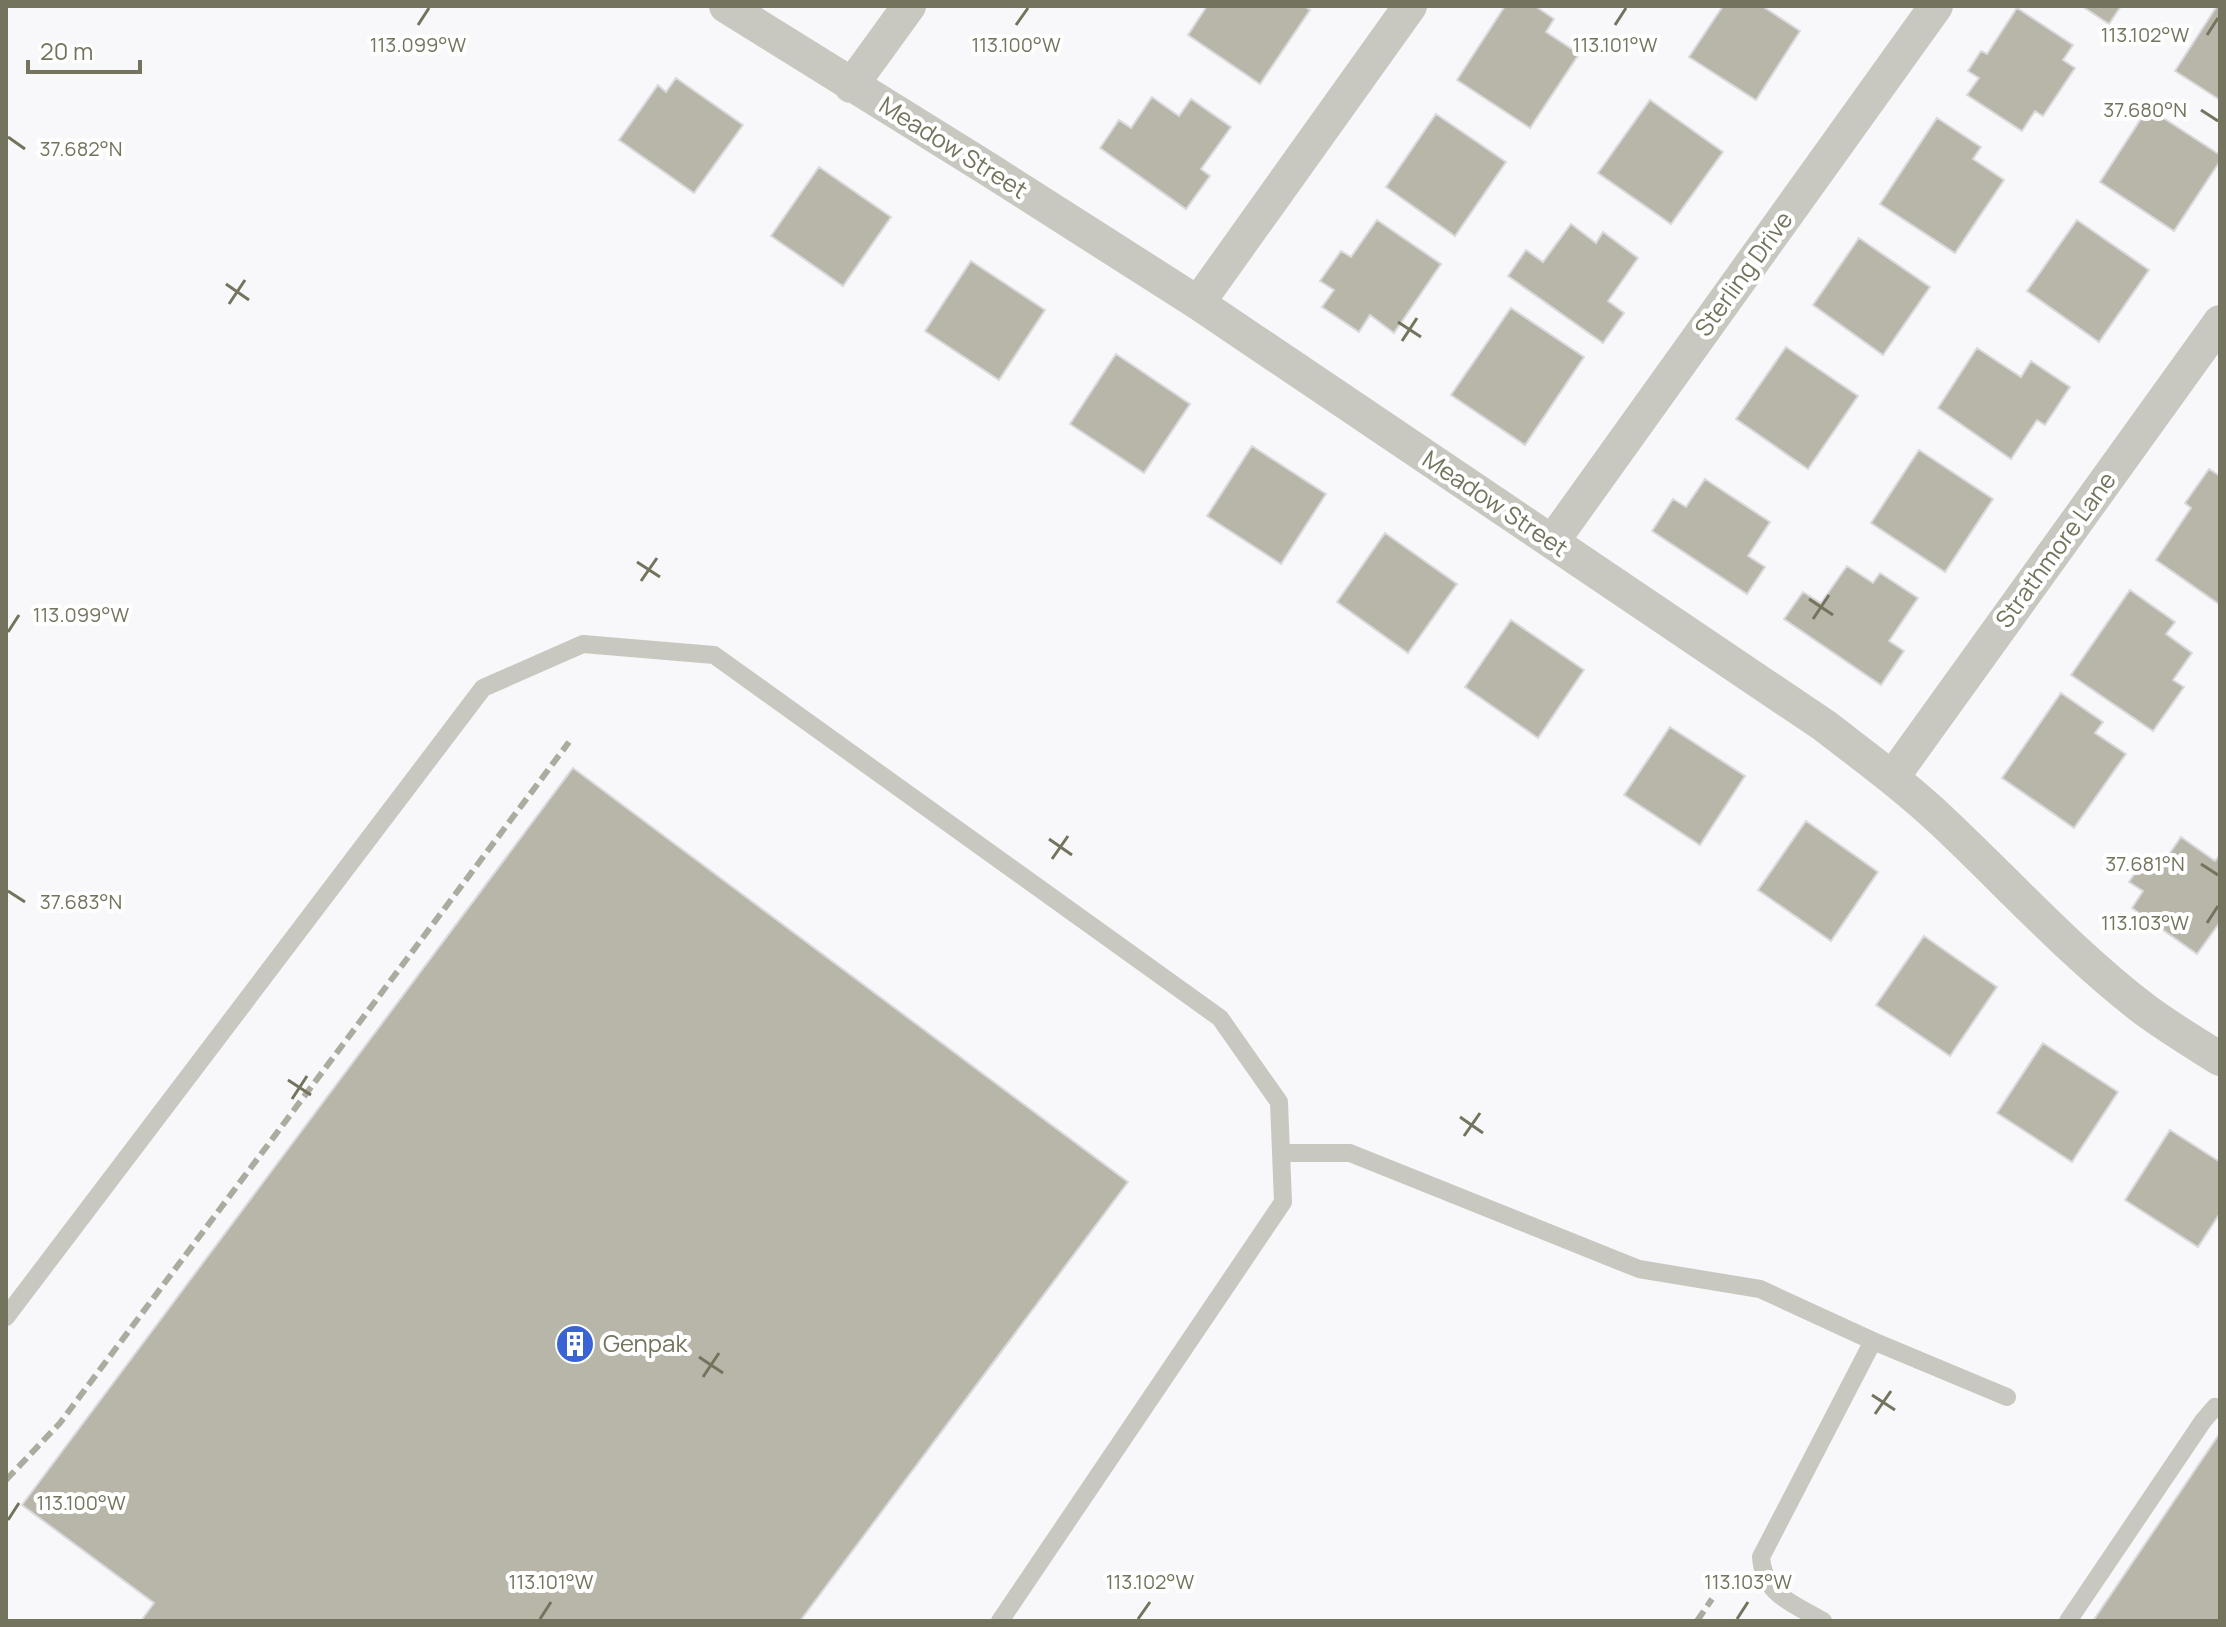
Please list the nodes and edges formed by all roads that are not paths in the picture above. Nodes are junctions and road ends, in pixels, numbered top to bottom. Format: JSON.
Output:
{"nodes":[{"id":1,"x":726,"y":6,"type":"edge"},
{"id":2,"x":909,"y":6,"type":"edge"},
{"id":3,"x":1410,"y":6,"type":"edge"},
{"id":4,"x":1936,"y":6,"type":"edge"},
{"id":5,"x":851,"y":86,"type":"junction"},
{"id":6,"x":1198,"y":303,"type":"junction"},
{"id":7,"x":2220,"y":322,"type":"edge"},
{"id":8,"x":1552,"y":542,"type":"junction"},
{"id":9,"x":1892,"y":778,"type":"junction"},
{"id":10,"x":2220,"y":1059,"type":"edge"},
{"id":11,"x":1281,"y":1153,"type":"junction"},
{"id":12,"x":6,"y":1317,"type":"edge"},
{"id":13,"x":1873,"y":1341,"type":"junction"},
{"id":14,"x":2007,"y":1397,"type":"dead end"},
{"id":15,"x":2220,"y":1409,"type":"edge"},
{"id":16,"x":1000,"y":1621,"type":"edge"},
{"id":17,"x":1823,"y":1621,"type":"edge"},
{"id":18,"x":2068,"y":1621,"type":"edge"}],
"edges":[{"from":1,"to":5,"type":"street","name":"Meadow Street"},
{"from":2,"to":5,"type":"street"},
{"from":3,"to":6,"type":"street"},
{"from":4,"to":8,"type":"street","name":"Sterling Drive"},
{"from":5,"to":6,"type":"street","name":"Meadow Street"},
{"from":6,"to":8,"type":"street","name":"Meadow Street"},
{"from":7,"to":9,"type":"street","name":"Strathmore Lane"},
{"from":8,"to":9,"type":"street","name":"Meadow Street"},
{"from":9,"to":10,"type":"street","name":"Meadow Street"},
{"from":11,"to":12,"type":"lane"},
{"from":11,"to":13,"type":"lane"},
{"from":11,"to":16,"type":"lane"},
{"from":13,"to":14,"type":"lane"},
{"from":13,"to":17,"type":"lane"},
{"from":15,"to":18,"type":"lane"}]}
